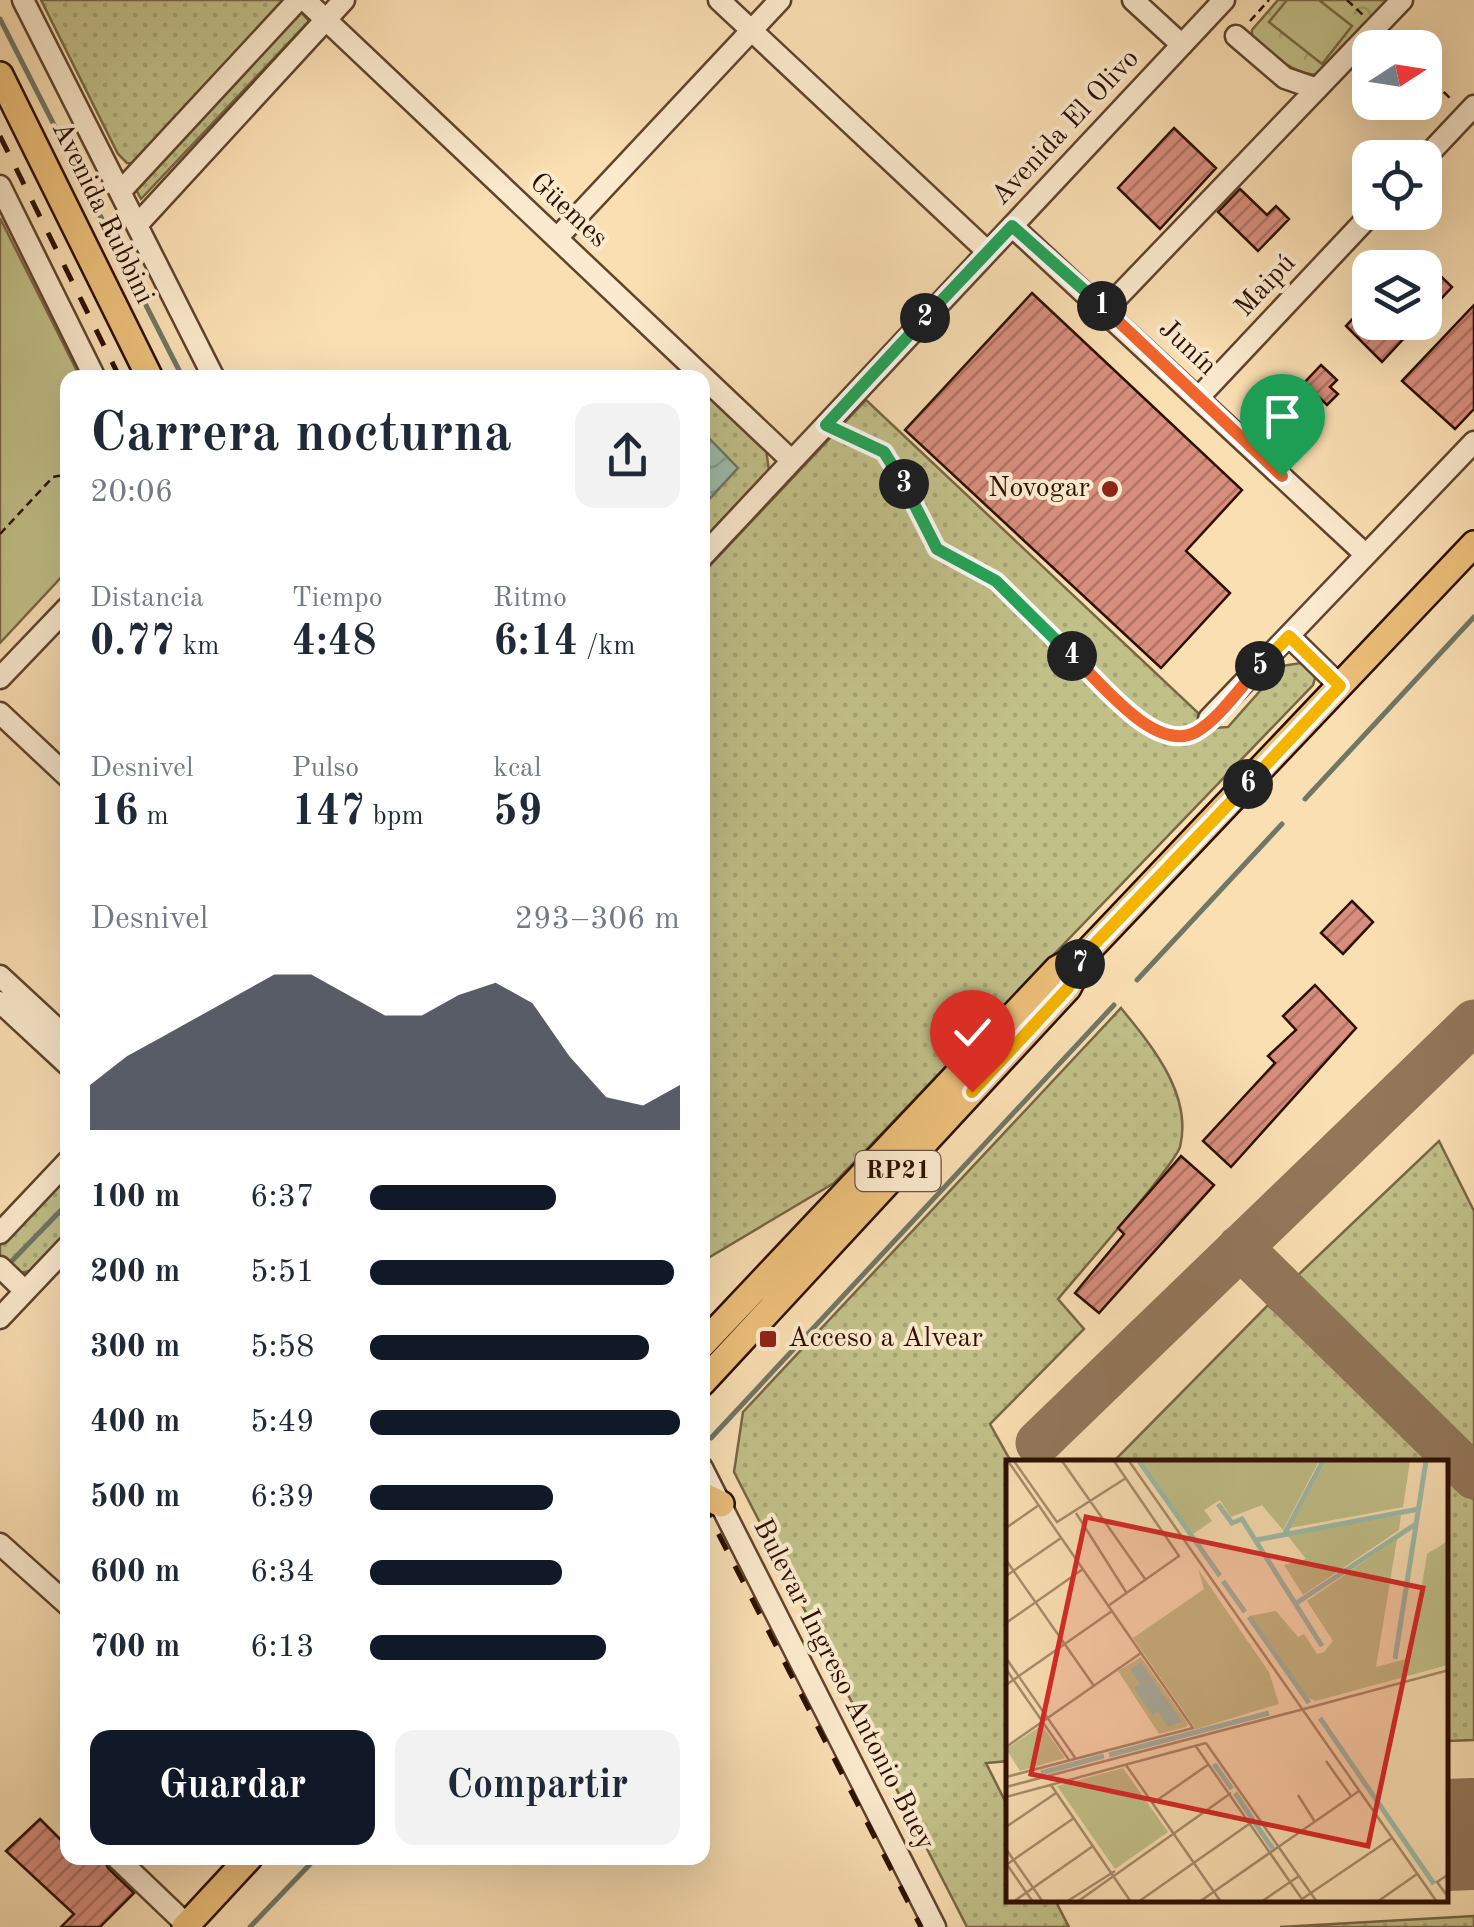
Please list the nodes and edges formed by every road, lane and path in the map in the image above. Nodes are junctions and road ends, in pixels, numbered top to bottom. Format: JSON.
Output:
{"nodes":[{"id":1,"x":23,"y":0,"type":"edge"},
{"id":2,"x":302,"y":0,"type":"edge"},
{"id":3,"x":344,"y":0,"type":"edge"},
{"id":4,"x":719,"y":0,"type":"edge"},
{"id":5,"x":780,"y":0,"type":"edge"},
{"id":6,"x":1134,"y":0,"type":"edge"},
{"id":7,"x":1224,"y":0,"type":"edge"},
{"id":8,"x":1270,"y":0,"type":"edge"},
{"id":9,"x":1402,"y":0,"type":"edge"},
{"id":10,"x":324,"y":19,"type":"junction"},
{"id":11,"x":751,"y":30,"type":"junction"},
{"id":12,"x":1236,"y":36,"type":"joint"},
{"id":13,"x":1182,"y":45,"type":"junction"},
{"id":14,"x":0,"y":74,"type":"edge"},
{"id":15,"x":1442,"y":88,"type":"edge"},
{"id":16,"x":1317,"y":89,"type":"junction"},
{"id":17,"x":1470,"y":110,"type":"edge"},
{"id":18,"x":1442,"y":140,"type":"edge"},
{"id":19,"x":0,"y":186,"type":"edge"},
{"id":20,"x":120,"y":192,"type":"junction"},
{"id":21,"x":137,"y":225,"type":"junction"},
{"id":22,"x":1012,"y":226,"type":"junction"},
{"id":23,"x":1356,"y":230,"type":"edge"},
{"id":24,"x":557,"y":238,"type":"junction"},
{"id":25,"x":988,"y":252,"type":"junction"},
{"id":26,"x":1106,"y":309,"type":"junction"},
{"id":27,"x":92,"y":370,"type":"edge"},
{"id":28,"x":146,"y":370,"type":"edge"},
{"id":29,"x":210,"y":370,"type":"edge"},
{"id":30,"x":696,"y":370,"type":"edge"},
{"id":31,"x":710,"y":383,"type":"edge"},
{"id":32,"x":1198,"y":397,"type":"junction"},
{"id":33,"x":826,"y":425,"type":"junction"},
{"id":34,"x":1474,"y":442,"type":"edge"},
{"id":35,"x":792,"y":461,"type":"junction"},
{"id":36,"x":60,"y":475,"type":"edge"},
{"id":37,"x":0,"y":534,"type":"edge"},
{"id":38,"x":1474,"y":544,"type":"edge"},
{"id":39,"x":710,"y":548,"type":"edge"},
{"id":40,"x":1366,"y":555,"type":"junction"},
{"id":41,"x":60,"y":615,"type":"edge"},
{"id":42,"x":1289,"y":636,"type":"junction"},
{"id":43,"x":0,"y":678,"type":"edge"},
{"id":44,"x":1340,"y":686,"type":"junction"},
{"id":45,"x":0,"y":713,"type":"edge"},
{"id":46,"x":1209,"y":719,"type":"joint"},
{"id":47,"x":60,"y":769,"type":"edge"},
{"id":48,"x":1086,"y":953,"type":"junction"},
{"id":49,"x":0,"y":976,"type":"edge"},
{"id":50,"x":0,"y":1002,"type":"edge"},
{"id":51,"x":60,"y":1032,"type":"edge"},
{"id":52,"x":60,"y":1058,"type":"edge"},
{"id":53,"x":60,"y":1170,"type":"edge"},
{"id":54,"x":0,"y":1234,"type":"edge"},
{"id":55,"x":60,"y":1255,"type":"edge"},
{"id":56,"x":0,"y":1267,"type":"edge"},
{"id":57,"x":25,"y":1292,"type":"junction"},
{"id":58,"x":0,"y":1318,"type":"edge"},
{"id":59,"x":710,"y":1336,"type":"edge"},
{"id":60,"x":710,"y":1375,"type":"edge"},
{"id":61,"x":712,"y":1500,"type":"edge"},
{"id":62,"x":0,"y":1544,"type":"edge"},
{"id":63,"x":60,"y":1598,"type":"edge"},
{"id":64,"x":124,"y":1865,"type":"edge"},
{"id":65,"x":243,"y":1865,"type":"edge"},
{"id":66,"x":186,"y":1926,"type":"edge"},
{"id":67,"x":935,"y":1927,"type":"edge"}],
"edges":[{"from":1,"to":20,"type":"street"},
{"from":2,"to":10,"type":"street","name":"Güemes"},
{"from":2,"to":20,"type":"street"},
{"from":3,"to":10,"type":"street"},
{"from":4,"to":11,"type":"street"},
{"from":5,"to":11,"type":"street"},
{"from":6,"to":13,"type":"street"},
{"from":7,"to":13,"type":"street","name":"Avenida El Olivo"},
{"from":8,"to":12,"type":"path"},
{"from":9,"to":16,"type":"street"},
{"from":10,"to":21,"type":"street"},
{"from":10,"to":24,"type":"street","name":"Güemes"},
{"from":11,"to":24,"type":"street"},
{"from":11,"to":25,"type":"street"},
{"from":12,"to":16,"type":"street"},
{"from":13,"to":22,"type":"street","name":"Avenida El Olivo"},
{"from":14,"to":28,"type":"main road","name":"Avenida Rubbini"},
{"from":15,"to":17,"type":"path"},
{"from":16,"to":26,"type":"street"},
{"from":17,"to":18,"type":"street"},
{"from":19,"to":27,"type":"street"},
{"from":20,"to":21,"type":"street"},
{"from":21,"to":29,"type":"street"},
{"from":22,"to":25,"type":"street","name":"Avenida El Olivo"},
{"from":22,"to":26,"type":"street","name":"Junín"},
{"from":23,"to":32,"type":"street","name":"Maipú"},
{"from":24,"to":30,"type":"street","name":"Güemes"},
{"from":25,"to":33,"type":"street","name":"Avenida El Olivo"},
{"from":26,"to":32,"type":"street","name":"Junín"},
{"from":31,"to":35,"type":"street","name":"Güemes"},
{"from":32,"to":40,"type":"street","name":"Junín"},
{"from":33,"to":35,"type":"street","name":"Avenida El Olivo"},
{"from":33,"to":46,"type":"path"},
{"from":34,"to":40,"type":"street"},
{"from":35,"to":39,"type":"street","name":"Avenida El Olivo"},
{"from":36,"to":37,"type":"path"},
{"from":38,"to":44,"type":"main road","number":"RP21"},
{"from":40,"to":42,"type":"street"},
{"from":41,"to":43,"type":"street"},
{"from":42,"to":44,"type":"street"},
{"from":42,"to":46,"type":"street"},
{"from":44,"to":48,"type":"main road","number":"RP21"},
{"from":45,"to":47,"type":"street"},
{"from":48,"to":59,"type":"main road","number":"RP21"},
{"from":48,"to":60,"type":"main road","number":"RP21"},
{"from":49,"to":51,"type":"street"},
{"from":50,"to":52,"type":"street"},
{"from":53,"to":54,"type":"street"},
{"from":55,"to":57,"type":"street"},
{"from":56,"to":57,"type":"street"},
{"from":57,"to":58,"type":"street"},
{"from":61,"to":67,"type":"street","name":"Bulevar Ingreso Antonio Buey"},
{"from":62,"to":63,"type":"street"},
{"from":64,"to":66,"type":"street"},
{"from":65,"to":66,"type":"main road"}]}
